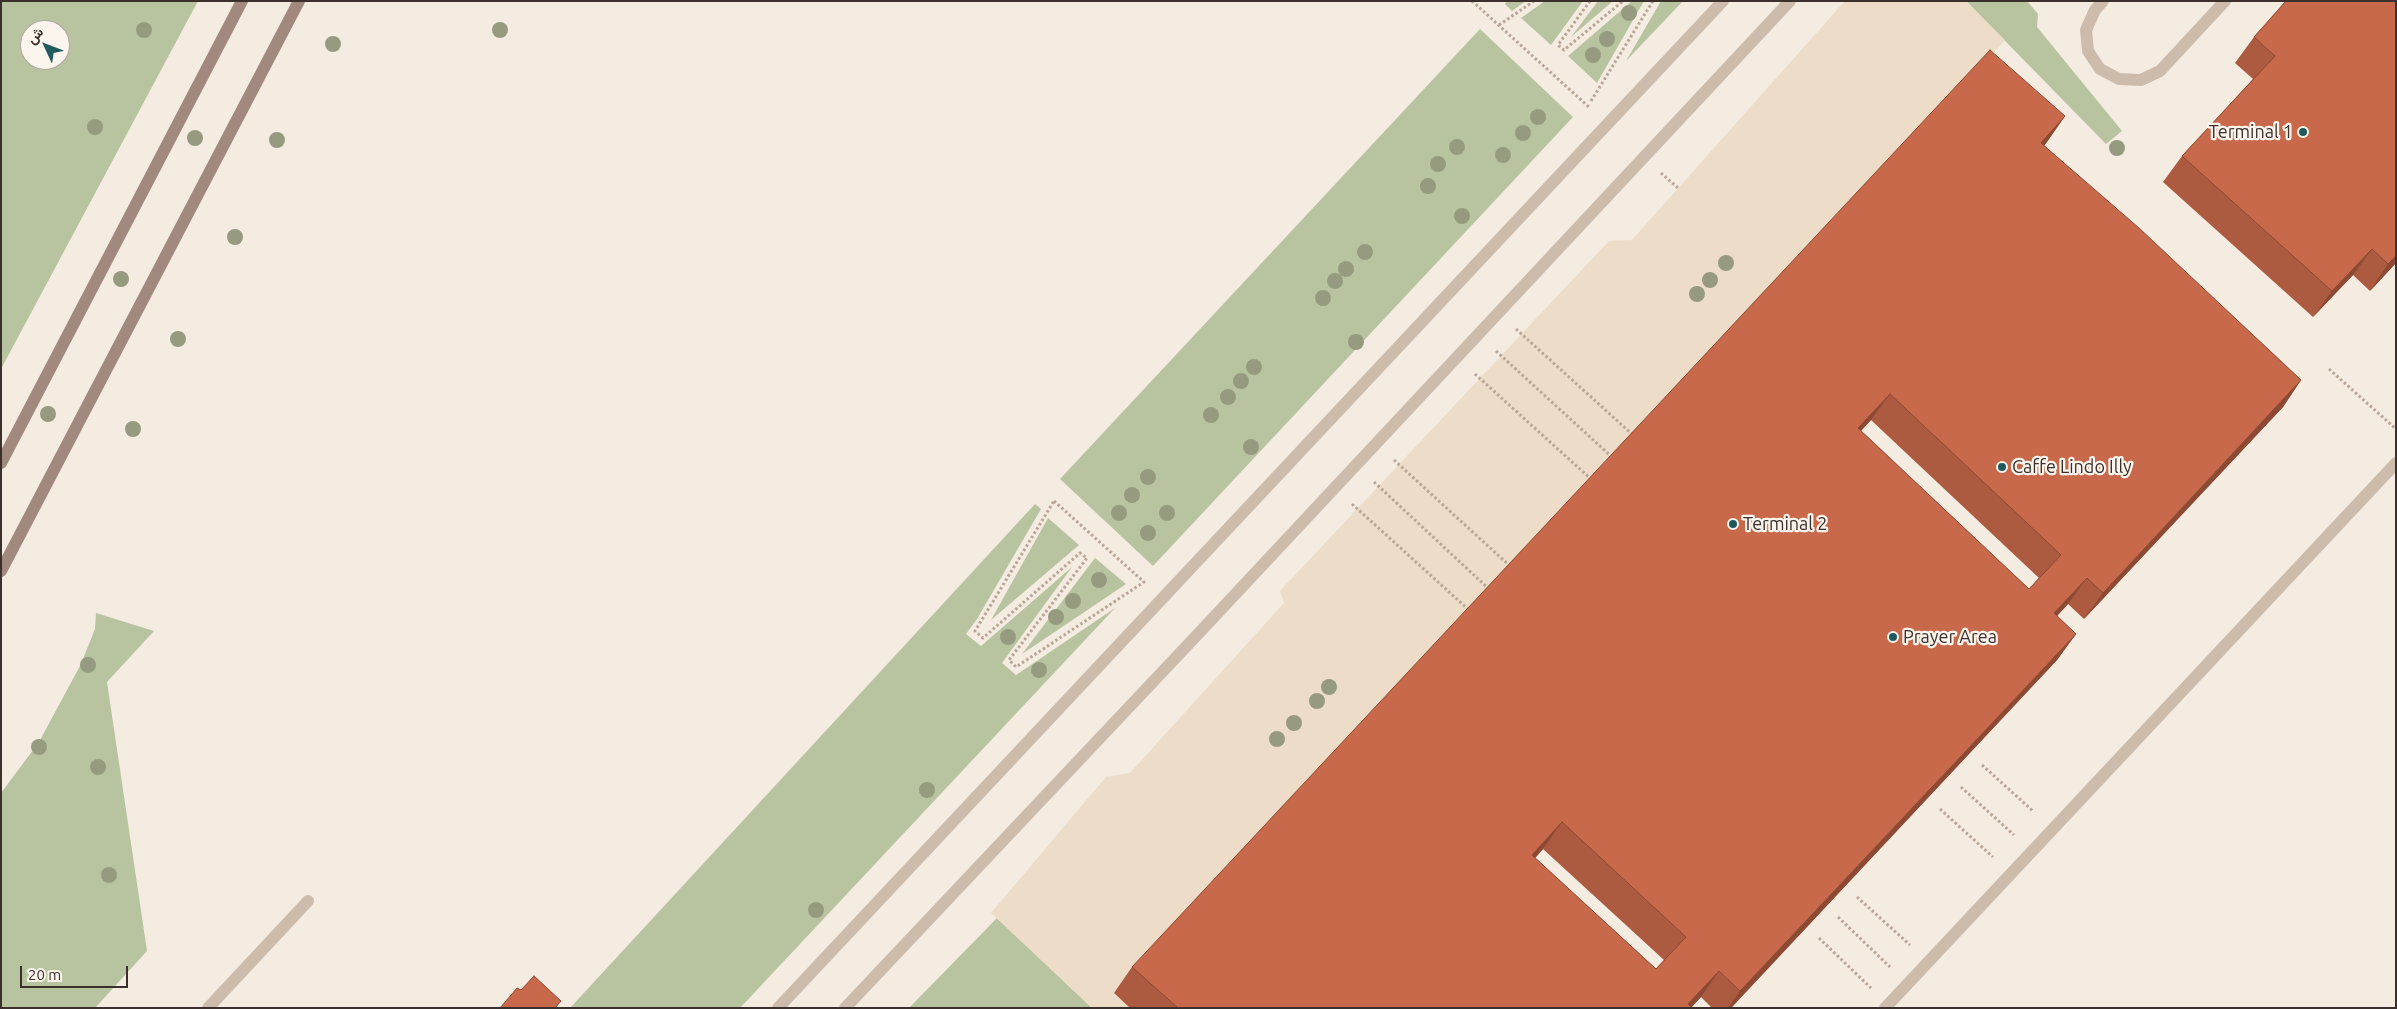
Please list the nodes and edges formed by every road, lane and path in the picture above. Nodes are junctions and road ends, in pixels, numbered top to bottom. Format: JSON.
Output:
{"nodes":[{"id":1,"x":242,"y":1,"type":"edge"},
{"id":2,"x":299,"y":1,"type":"edge"},
{"id":3,"x":1472,"y":1,"type":"edge"},
{"id":4,"x":1534,"y":1,"type":"edge"},
{"id":5,"x":1590,"y":1,"type":"edge"},
{"id":6,"x":1623,"y":1,"type":"edge"},
{"id":7,"x":1653,"y":1,"type":"edge"},
{"id":8,"x":1723,"y":1,"type":"edge"},
{"id":9,"x":1790,"y":1,"type":"edge"},
{"id":10,"x":2103,"y":1,"type":"edge"},
{"id":11,"x":2225,"y":1,"type":"edge"},
{"id":12,"x":1499,"y":25,"type":"junction"},
{"id":13,"x":1498,"y":313,"type":"junction"},
{"id":14,"x":1478,"y":335,"type":"junction"},
{"id":15,"x":1457,"y":357,"type":"junction"},
{"id":16,"x":2329,"y":369,"type":"dead end"},
{"id":17,"x":2396,"y":429,"type":"edge"},
{"id":18,"x":1634,"y":436,"type":"edge"},
{"id":19,"x":1376,"y":444,"type":"junction"},
{"id":20,"x":1614,"y":458,"type":"edge"},
{"id":21,"x":1,"y":463,"type":"edge"},
{"id":22,"x":2396,"y":463,"type":"edge"},
{"id":23,"x":1355,"y":466,"type":"junction"},
{"id":24,"x":1593,"y":481,"type":"edge"},
{"id":25,"x":1335,"y":488,"type":"junction"},
{"id":26,"x":1512,"y":568,"type":"edge"},
{"id":27,"x":1,"y":571,"type":"edge"},
{"id":28,"x":1144,"y":582,"type":"joint"},
{"id":29,"x":1491,"y":590,"type":"edge"},
{"id":30,"x":1470,"y":611,"type":"edge"},
{"id":31,"x":1982,"y":765,"type":"edge"},
{"id":32,"x":1960,"y":787,"type":"edge"},
{"id":33,"x":1940,"y":809,"type":"edge"},
{"id":34,"x":2052,"y":830,"type":"junction"},
{"id":35,"x":2032,"y":851,"type":"junction"},
{"id":36,"x":2011,"y":874,"type":"junction"},
{"id":37,"x":1857,"y":897,"type":"edge"},
{"id":38,"x":308,"y":900,"type":"dead end"},
{"id":39,"x":1838,"y":917,"type":"edge"},
{"id":40,"x":1819,"y":938,"type":"edge"},
{"id":41,"x":1929,"y":962,"type":"junction"},
{"id":42,"x":1907,"y":984,"type":"junction"},
{"id":43,"x":1887,"y":1006,"type":"edge"},
{"id":44,"x":208,"y":1008,"type":"edge"},
{"id":45,"x":778,"y":1008,"type":"edge"},
{"id":46,"x":845,"y":1008,"type":"edge"}],
"edges":[{"from":1,"to":21,"type":"main road"},
{"from":2,"to":27,"type":"main road"},
{"from":3,"to":12,"type":"path"},
{"from":4,"to":12,"type":"path"},
{"from":5,"to":6,"type":"path"},
{"from":7,"to":12,"type":"path"},
{"from":8,"to":45,"type":"street"},
{"from":9,"to":13,"type":"street"},
{"from":10,"to":11,"type":"street"},
{"from":13,"to":14,"type":"street"},
{"from":13,"to":18,"type":"path"},
{"from":14,"to":15,"type":"street"},
{"from":14,"to":20,"type":"path"},
{"from":15,"to":19,"type":"street"},
{"from":15,"to":24,"type":"path"},
{"from":16,"to":17,"type":"path"},
{"from":19,"to":23,"type":"street"},
{"from":19,"to":26,"type":"path"},
{"from":22,"to":34,"type":"street"},
{"from":23,"to":25,"type":"street"},
{"from":23,"to":29,"type":"path"},
{"from":25,"to":30,"type":"path"},
{"from":25,"to":46,"type":"street"},
{"from":28,"to":28,"type":"path"},
{"from":31,"to":34,"type":"path"},
{"from":32,"to":35,"type":"path"},
{"from":33,"to":36,"type":"path"},
{"from":34,"to":35,"type":"street"},
{"from":35,"to":36,"type":"street"},
{"from":36,"to":41,"type":"street"},
{"from":37,"to":41,"type":"path"},
{"from":38,"to":44,"type":"street"},
{"from":39,"to":42,"type":"path"},
{"from":40,"to":43,"type":"path"},
{"from":41,"to":42,"type":"street"},
{"from":42,"to":43,"type":"street"}]}
